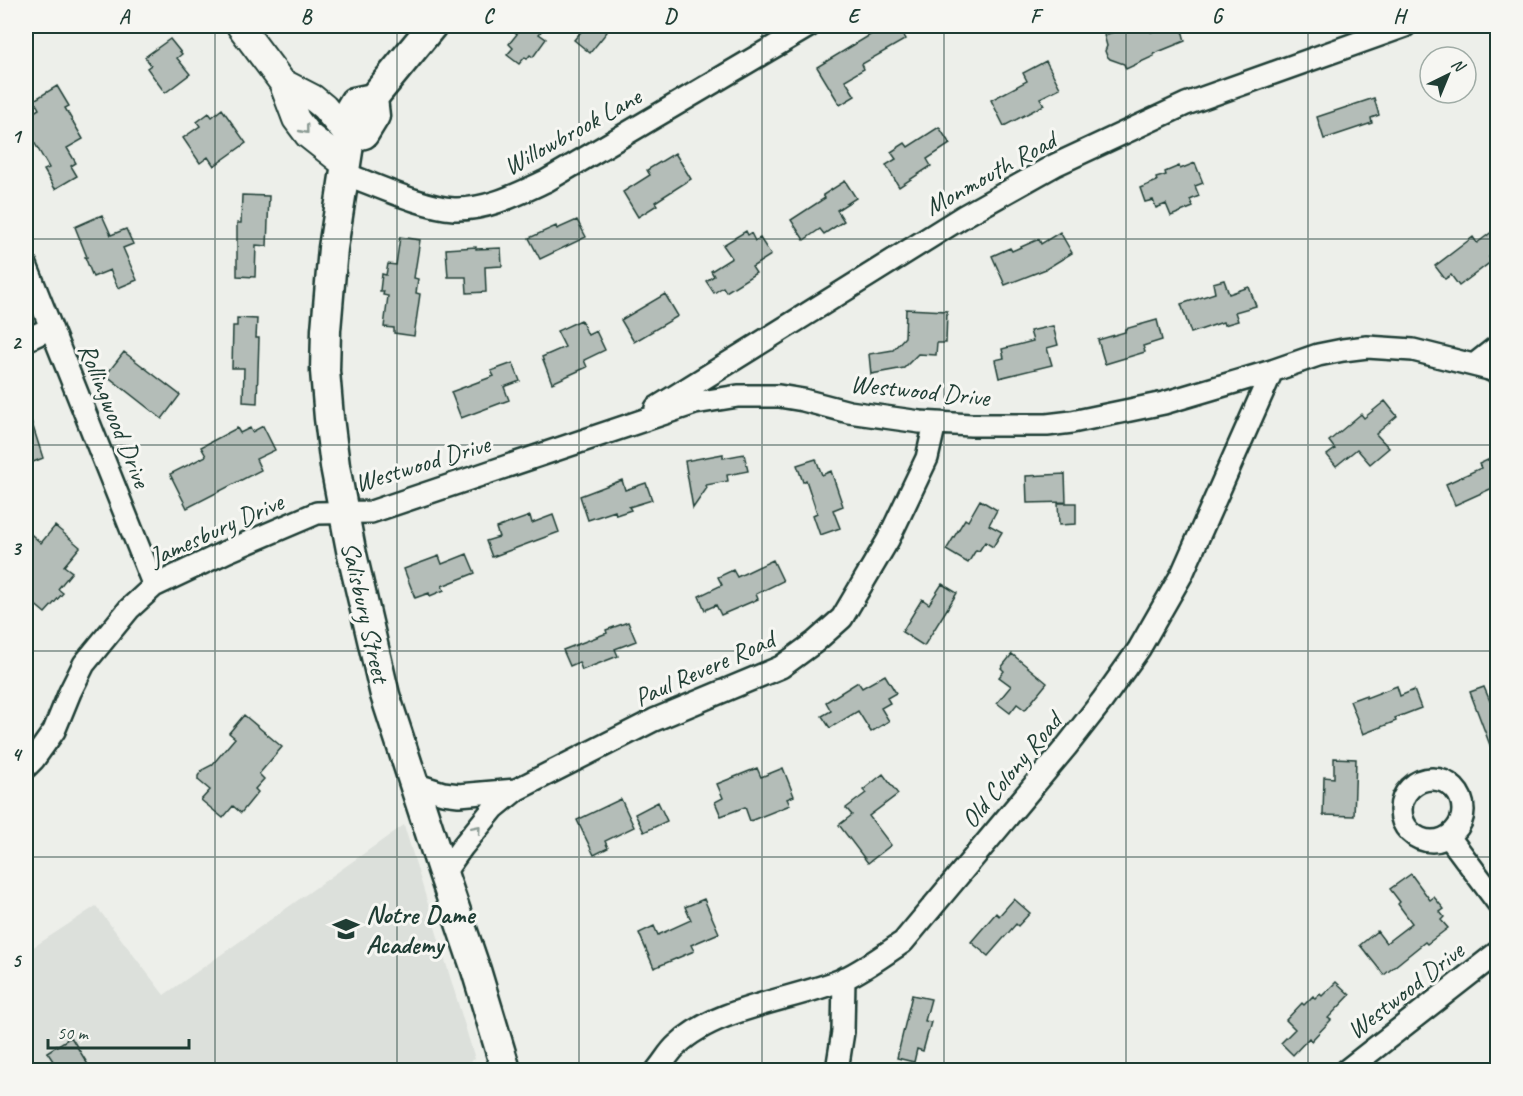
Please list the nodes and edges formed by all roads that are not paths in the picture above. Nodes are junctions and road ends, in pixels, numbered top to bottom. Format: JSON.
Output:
{"nodes":[{"id":1,"x":240,"y":26,"type":"edge"},
{"id":2,"x":432,"y":26,"type":"edge"},
{"id":3,"x":809,"y":26,"type":"edge"},
{"id":4,"x":1405,"y":26,"type":"edge"},
{"id":5,"x":347,"y":159,"type":"junction"},
{"id":6,"x":26,"y":265,"type":"edge"},
{"id":7,"x":51,"y":328,"type":"junction"},
{"id":8,"x":26,"y":340,"type":"edge"},
{"id":9,"x":1497,"y":346,"type":"edge"},
{"id":10,"x":1474,"y":365,"type":"junction"},
{"id":11,"x":1272,"y":371,"type":"junction"},
{"id":12,"x":1497,"y":373,"type":"edge"},
{"id":13,"x":935,"y":423,"type":"junction"},
{"id":14,"x":630,"y":424,"type":"junction"},
{"id":15,"x":344,"y":513,"type":"junction"},
{"id":16,"x":154,"y":586,"type":"junction"},
{"id":17,"x":26,"y":767,"type":"edge"},
{"id":18,"x":414,"y":784,"type":"junction"},
{"id":19,"x":516,"y":790,"type":"junction"},
{"id":20,"x":1449,"y":837,"type":"dead end"},
{"id":21,"x":443,"y":874,"type":"junction"},
{"id":22,"x":1497,"y":903,"type":"edge"},
{"id":23,"x":1497,"y":952,"type":"edge"},
{"id":24,"x":844,"y":978,"type":"junction"},
{"id":25,"x":506,"y":1071,"type":"edge"},
{"id":26,"x":657,"y":1071,"type":"edge"},
{"id":27,"x":837,"y":1071,"type":"edge"},
{"id":28,"x":1347,"y":1071,"type":"edge"}],
"edges":[{"from":1,"to":5,"type":"street"},
{"from":2,"to":5,"type":"main road","name":"Salisbury Street"},
{"from":3,"to":5,"type":"street","name":"Willowbrook Lane"},
{"from":4,"to":14,"type":"street","name":"Monmouth Road"},
{"from":5,"to":15,"type":"main road","name":"Salisbury Street"},
{"from":6,"to":7,"type":"street","name":"Rollingwood Drive"},
{"from":7,"to":8,"type":"street"},
{"from":7,"to":16,"type":"street","name":"Rollingwood Drive"},
{"from":9,"to":10,"type":"street"},
{"from":10,"to":11,"type":"street","name":"Westwood Drive"},
{"from":10,"to":12,"type":"street","name":"Westwood Drive"},
{"from":11,"to":13,"type":"street","name":"Westwood Drive"},
{"from":11,"to":24,"type":"street","name":"Old Colony Road"},
{"from":13,"to":14,"type":"street","name":"Westwood Drive"},
{"from":13,"to":19,"type":"street","name":"Paul Revere Road"},
{"from":14,"to":15,"type":"street","name":"Westwood Drive"},
{"from":15,"to":16,"type":"street","name":"Jamesbury Drive"},
{"from":15,"to":18,"type":"main road","name":"Salisbury Street"},
{"from":16,"to":17,"type":"street","name":"Jamesbury Drive"},
{"from":18,"to":19,"type":"street","name":"Paul Revere Road"},
{"from":18,"to":21,"type":"main road","name":"Salisbury Street"},
{"from":21,"to":19,"type":"street","name":"Paul Revere Road","one_way":true},
{"from":20,"to":22,"type":"street"},
{"from":21,"to":25,"type":"main road","name":"Salisbury Street"},
{"from":23,"to":28,"type":"street","name":"Westwood Drive"},
{"from":24,"to":26,"type":"street","name":"Old Colony Road"},
{"from":24,"to":27,"type":"street"}]}
